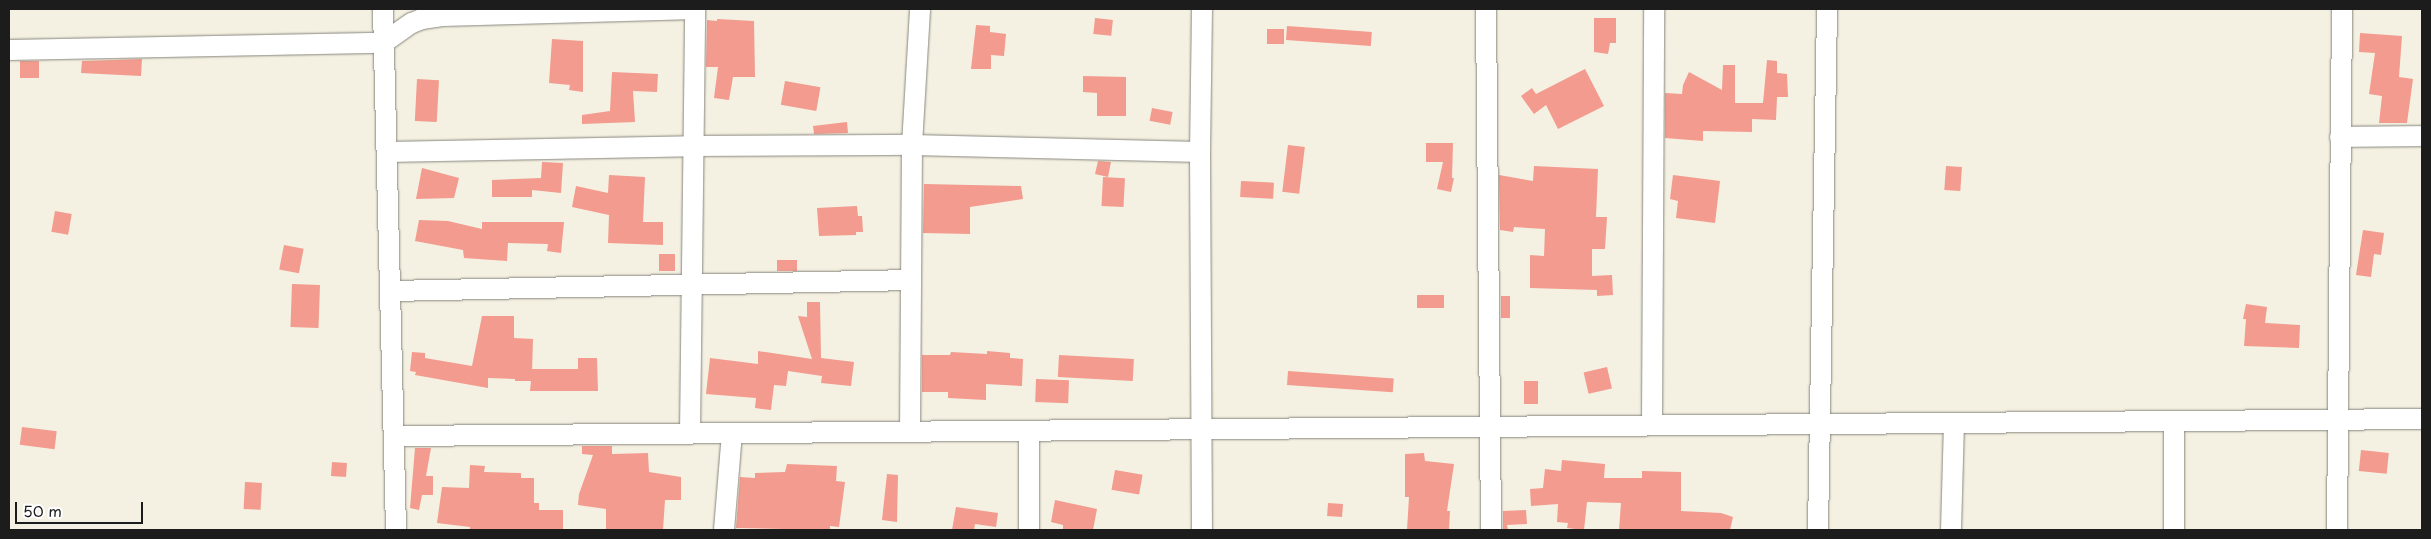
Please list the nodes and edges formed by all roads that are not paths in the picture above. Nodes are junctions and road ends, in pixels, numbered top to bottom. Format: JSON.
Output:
{"nodes":[{"id":1,"x":383,"y":9,"type":"edge"},
{"id":2,"x":695,"y":9,"type":"edge"},
{"id":3,"x":920,"y":9,"type":"edge"},
{"id":4,"x":1202,"y":9,"type":"edge"},
{"id":5,"x":1486,"y":9,"type":"edge"},
{"id":6,"x":1654,"y":9,"type":"edge"},
{"id":7,"x":1827,"y":9,"type":"edge"},
{"id":8,"x":2342,"y":9,"type":"edge"},
{"id":9,"x":383,"y":43,"type":"junction"},
{"id":10,"x":9,"y":50,"type":"edge"},
{"id":11,"x":2422,"y":136,"type":"edge"},
{"id":12,"x":2340,"y":137,"type":"junction"},
{"id":13,"x":912,"y":145,"type":"junction"},
{"id":14,"x":692,"y":146,"type":"junction"},
{"id":15,"x":387,"y":152,"type":"junction"},
{"id":16,"x":1200,"y":152,"type":"junction"},
{"id":17,"x":911,"y":280,"type":"junction"},
{"id":18,"x":691,"y":285,"type":"junction"},
{"id":19,"x":391,"y":291,"type":"junction"},
{"id":20,"x":2422,"y":419,"type":"edge"},
{"id":21,"x":2338,"y":420,"type":"junction"},
{"id":22,"x":2174,"y":421,"type":"junction"},
{"id":23,"x":1954,"y":423,"type":"junction"},
{"id":24,"x":1819,"y":424,"type":"junction"},
{"id":25,"x":1652,"y":425,"type":"junction"},
{"id":26,"x":1491,"y":426,"type":"junction"},
{"id":27,"x":1203,"y":429,"type":"junction"},
{"id":28,"x":1029,"y":431,"type":"junction"},
{"id":29,"x":910,"y":432,"type":"junction"},
{"id":30,"x":732,"y":433,"type":"junction"},
{"id":31,"x":690,"y":434,"type":"junction"},
{"id":32,"x":395,"y":436,"type":"junction"},
{"id":33,"x":396,"y":530,"type":"edge"},
{"id":34,"x":724,"y":530,"type":"edge"},
{"id":35,"x":1029,"y":530,"type":"edge"},
{"id":36,"x":1202,"y":530,"type":"edge"},
{"id":37,"x":1491,"y":530,"type":"edge"},
{"id":38,"x":1818,"y":530,"type":"edge"},
{"id":39,"x":1952,"y":530,"type":"edge"},
{"id":40,"x":2174,"y":530,"type":"edge"},
{"id":41,"x":2337,"y":530,"type":"edge"}],
"edges":[{"from":1,"to":9,"type":"street"},
{"from":2,"to":9,"type":"street"},
{"from":2,"to":14,"type":"street"},
{"from":3,"to":13,"type":"street"},
{"from":4,"to":16,"type":"street"},
{"from":5,"to":26,"type":"street"},
{"from":6,"to":25,"type":"street"},
{"from":7,"to":24,"type":"street"},
{"from":8,"to":12,"type":"street"},
{"from":9,"to":10,"type":"street"},
{"from":9,"to":15,"type":"street"},
{"from":11,"to":12,"type":"street"},
{"from":12,"to":21,"type":"street"},
{"from":13,"to":14,"type":"street"},
{"from":13,"to":16,"type":"street"},
{"from":13,"to":17,"type":"street"},
{"from":14,"to":15,"type":"street"},
{"from":14,"to":18,"type":"street"},
{"from":15,"to":19,"type":"street"},
{"from":16,"to":27,"type":"street"},
{"from":17,"to":18,"type":"street"},
{"from":17,"to":29,"type":"street"},
{"from":18,"to":19,"type":"street"},
{"from":18,"to":31,"type":"street"},
{"from":19,"to":32,"type":"street"},
{"from":20,"to":21,"type":"street"},
{"from":21,"to":22,"type":"street"},
{"from":21,"to":41,"type":"street"},
{"from":22,"to":23,"type":"street"},
{"from":22,"to":40,"type":"street"},
{"from":23,"to":24,"type":"street"},
{"from":23,"to":39,"type":"street"},
{"from":24,"to":25,"type":"street"},
{"from":24,"to":38,"type":"street"},
{"from":25,"to":26,"type":"street"},
{"from":26,"to":27,"type":"street"},
{"from":26,"to":37,"type":"street"},
{"from":27,"to":28,"type":"street"},
{"from":27,"to":36,"type":"street"},
{"from":28,"to":29,"type":"street"},
{"from":28,"to":35,"type":"street"},
{"from":29,"to":30,"type":"street"},
{"from":30,"to":31,"type":"street"},
{"from":30,"to":34,"type":"street"},
{"from":31,"to":32,"type":"street"},
{"from":32,"to":33,"type":"street"}]}
